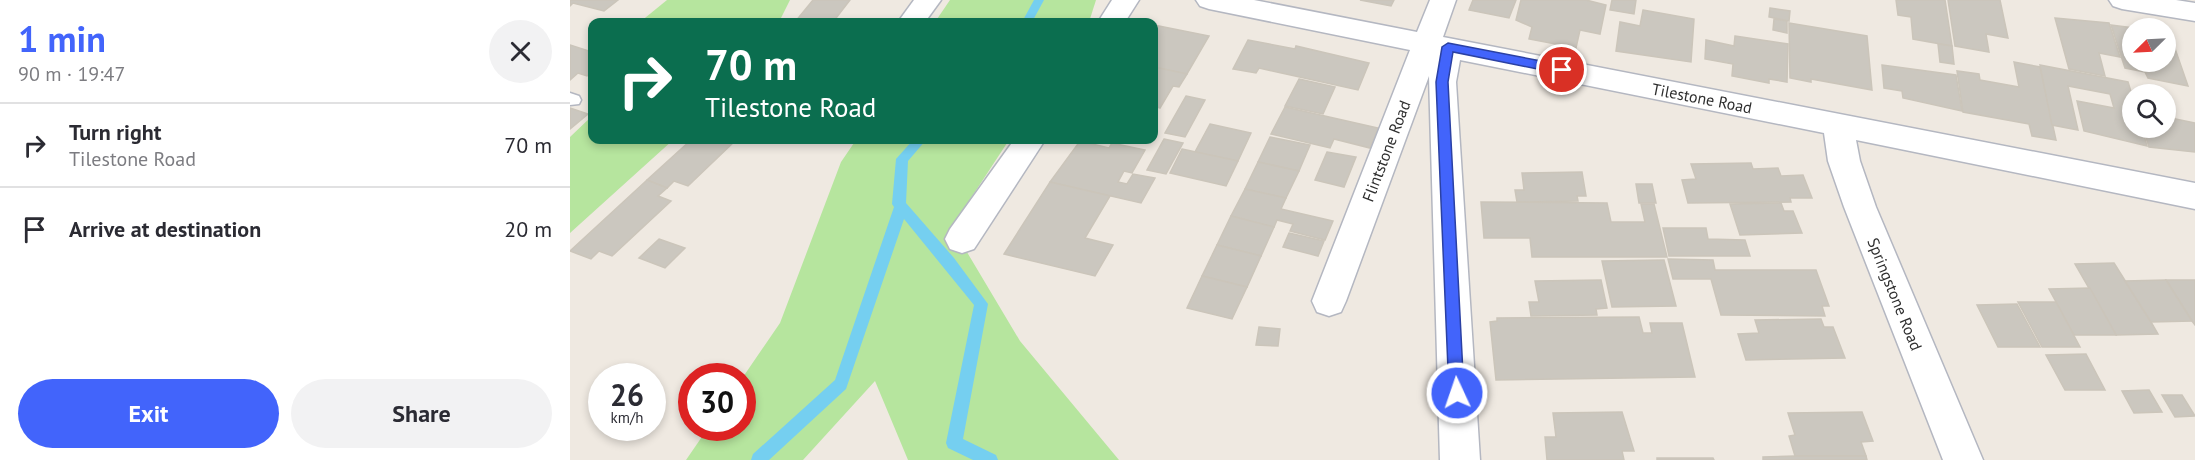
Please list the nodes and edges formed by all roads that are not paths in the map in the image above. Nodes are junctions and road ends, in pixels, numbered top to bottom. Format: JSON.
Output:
{"nodes":[{"id":1,"x":928,"y":0,"type":"edge"},
{"id":2,"x":1126,"y":0,"type":"edge"},
{"id":3,"x":1209,"y":0,"type":"edge"},
{"id":4,"x":1443,"y":0,"type":"edge"},
{"id":5,"x":2122,"y":0,"type":"edge"},
{"id":6,"x":2195,"y":12,"type":"edge"},
{"id":7,"x":914,"y":18,"type":"edge"},
{"id":8,"x":1114,"y":18,"type":"edge"},
{"id":9,"x":1438,"y":44,"type":"junction"},
{"id":10,"x":1838,"y":125,"type":"junction"},
{"id":11,"x":1027,"y":144,"type":"edge"},
{"id":12,"x":2195,"y":196,"type":"edge"},
{"id":13,"x":962,"y":239,"type":"dead end"},
{"id":14,"x":1329,"y":301,"type":"dead end"},
{"id":15,"x":1460,"y":460,"type":"edge"},
{"id":16,"x":1963,"y":460,"type":"edge"}],
"edges":[{"from":1,"to":7,"type":"street"},
{"from":2,"to":8,"type":"street"},
{"from":3,"to":9,"type":"street","name":"Tilestone Road"},
{"from":4,"to":9,"type":"street","name":"Flintstone Road"},
{"from":5,"to":6,"type":"street"},
{"from":9,"to":10,"type":"street","name":"Tilestone Road"},
{"from":9,"to":14,"type":"street","name":"Flintstone Road"},
{"from":9,"to":15,"type":"street","name":"Flintstone Road"},
{"from":10,"to":12,"type":"street","name":"Tilestone Road"},
{"from":10,"to":16,"type":"street","name":"Springstone Road"},
{"from":11,"to":13,"type":"street"}]}
